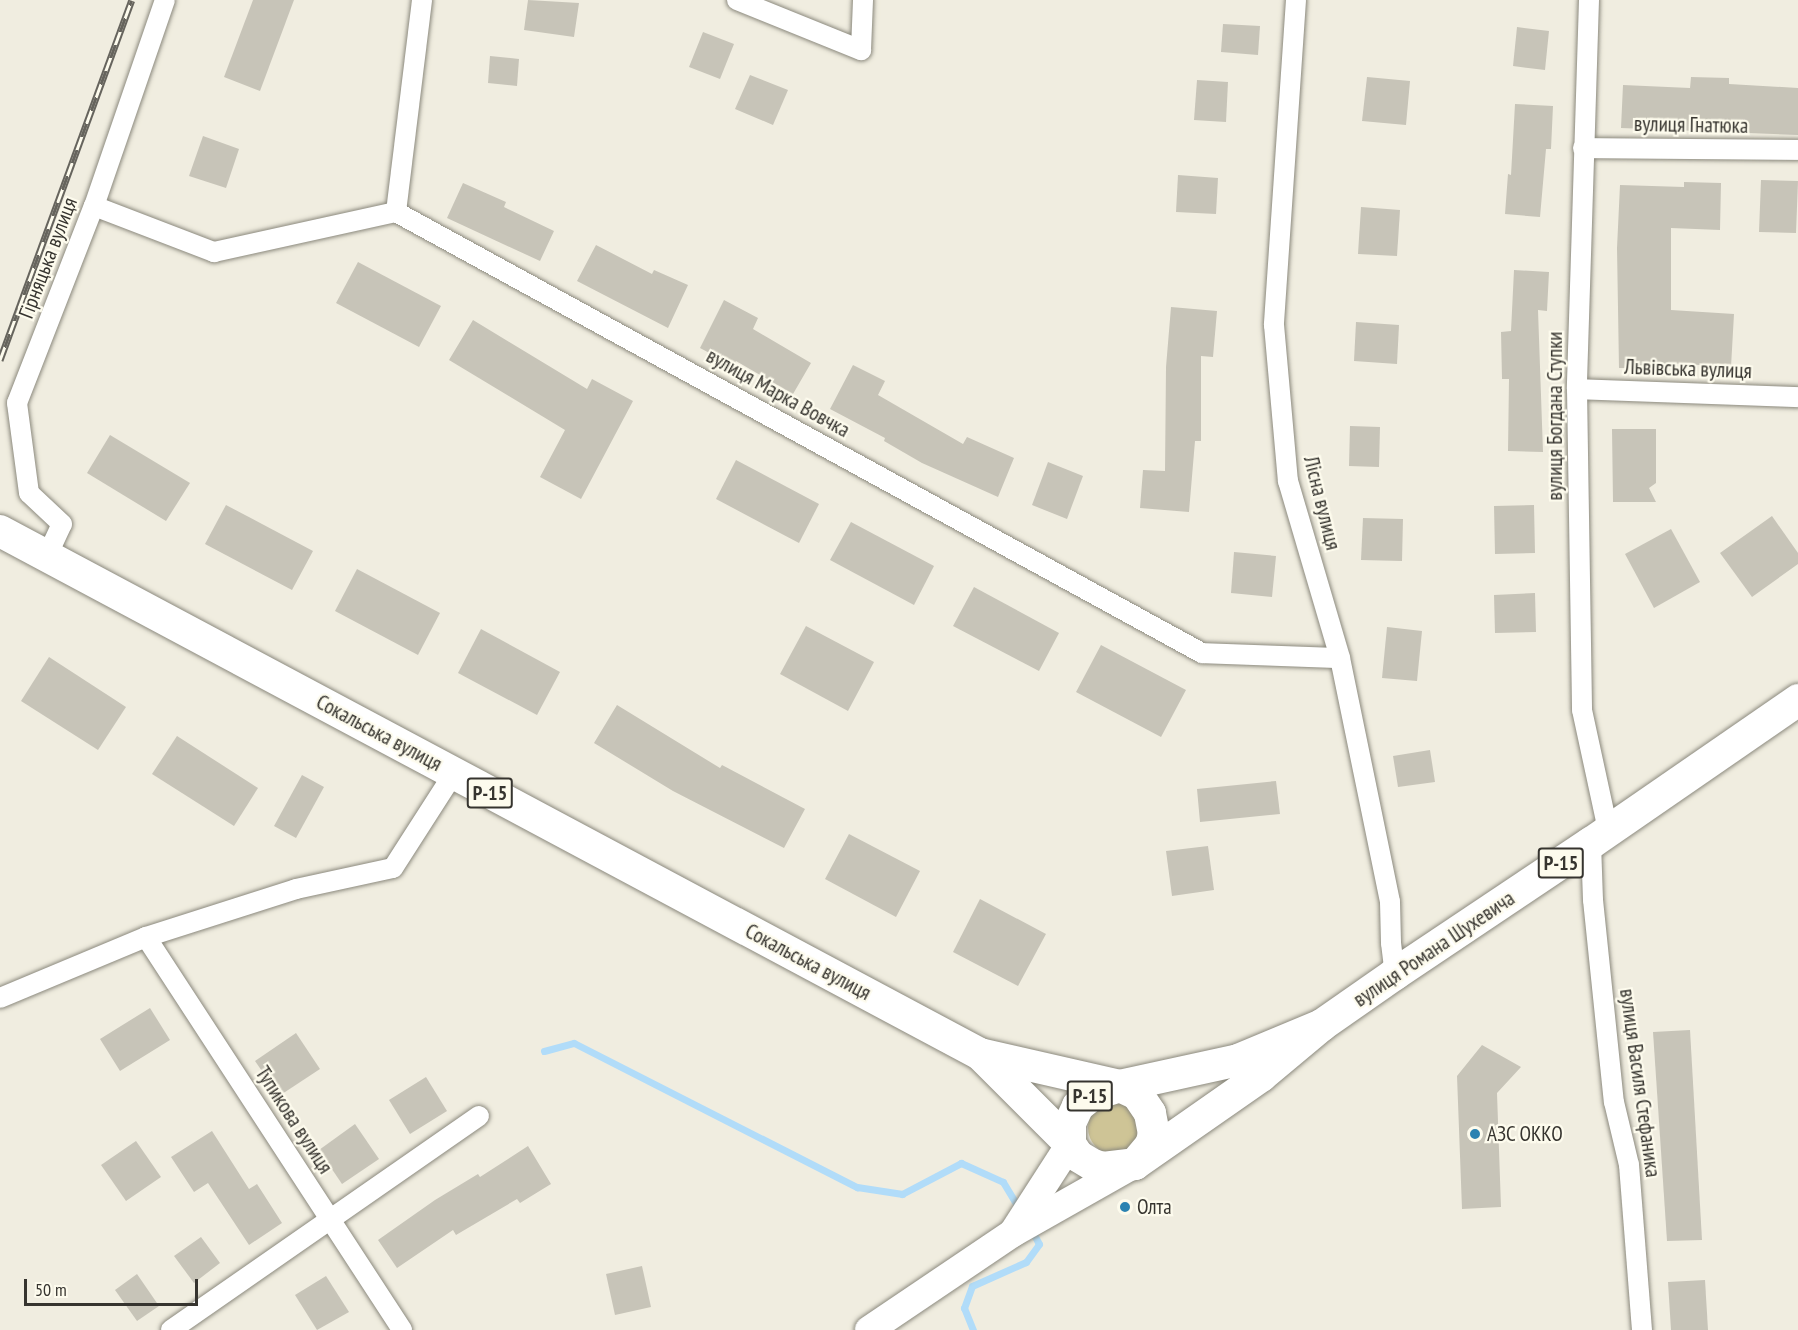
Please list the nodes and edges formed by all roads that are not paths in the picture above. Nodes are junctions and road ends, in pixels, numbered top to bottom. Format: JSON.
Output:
{"nodes":[{"id":1,"x":165,"y":0,"type":"edge"},
{"id":2,"x":422,"y":0,"type":"edge"},
{"id":3,"x":737,"y":0,"type":"edge"},
{"id":4,"x":863,"y":0,"type":"edge"},
{"id":5,"x":1296,"y":0,"type":"edge"},
{"id":6,"x":1589,"y":0,"type":"edge"},
{"id":7,"x":1583,"y":148,"type":"junction"},
{"id":8,"x":1798,"y":150,"type":"edge"},
{"id":9,"x":94,"y":206,"type":"junction"},
{"id":10,"x":396,"y":212,"type":"junction"},
{"id":11,"x":1577,"y":389,"type":"junction"},
{"id":12,"x":1798,"y":397,"type":"edge"},
{"id":13,"x":0,"y":531,"type":"edge"},
{"id":14,"x":47,"y":556,"type":"junction"},
{"id":15,"x":1340,"y":658,"type":"junction"},
{"id":16,"x":1798,"y":700,"type":"edge"},
{"id":17,"x":454,"y":773,"type":"junction"},
{"id":18,"x":1599,"y":836,"type":"junction"},
{"id":19,"x":146,"y":937,"type":"junction"},
{"id":20,"x":1395,"y":974,"type":"junction"},
{"id":21,"x":0,"y":998,"type":"edge"},
{"id":22,"x":1322,"y":1025,"type":"junction"},
{"id":23,"x":980,"y":1054,"type":"junction"},
{"id":24,"x":1120,"y":1086,"type":"junction"},
{"id":25,"x":479,"y":1116,"type":"dead end"},
{"id":26,"x":1070,"y":1144,"type":"junction"},
{"id":27,"x":1135,"y":1164,"type":"junction"},
{"id":28,"x":330,"y":1220,"type":"junction"},
{"id":29,"x":1013,"y":1233,"type":"junction"},
{"id":30,"x":171,"y":1330,"type":"edge"},
{"id":31,"x":402,"y":1330,"type":"edge"},
{"id":32,"x":869,"y":1330,"type":"edge"},
{"id":33,"x":1642,"y":1330,"type":"edge"}],
"edges":[{"from":1,"to":9,"type":"street","name":"Гірняцька вулиця"},
{"from":2,"to":10,"type":"street"},
{"from":3,"to":4,"type":"street"},
{"from":5,"to":15,"type":"street","name":"Лісна вулиця"},
{"from":6,"to":7,"type":"street","name":"вулиця Богдана Ступки"},
{"from":7,"to":8,"type":"street","name":"вулиця Гнатюка"},
{"from":7,"to":11,"type":"street","name":"вулиця Богдана Ступки"},
{"from":9,"to":10,"type":"street"},
{"from":9,"to":14,"type":"street","name":"Гірняцька вулиця"},
{"from":10,"to":15,"type":"street","name":"вулиця Марка Вовчка"},
{"from":11,"to":12,"type":"street","name":"Львівська вулиця"},
{"from":11,"to":18,"type":"street","name":"вулиця Богдана Ступки"},
{"from":13,"to":14,"type":"main road","name":"Сокальська вулиця","number":"Р-15"},
{"from":14,"to":17,"type":"main road","name":"Сокальська вулиця","number":"Р-15"},
{"from":15,"to":20,"type":"street","name":"Лісна вулиця"},
{"from":16,"to":18,"type":"main road","name":"вулиця Романа Шухевича","number":"Р-15"},
{"from":17,"to":19,"type":"street"},
{"from":17,"to":23,"type":"main road","name":"Сокальська вулиця","number":"Р-15"},
{"from":18,"to":20,"type":"main road","name":"вулиця Романа Шухевича","number":"Р-15"},
{"from":18,"to":33,"type":"street","name":"вулиця Василя Стефаника"},
{"from":19,"to":21,"type":"street"},
{"from":19,"to":28,"type":"street","name":"Тупикова вулиця"},
{"from":20,"to":22,"type":"main road","name":"вулиця Романа Шухевича","number":"Р-15"},
{"from":22,"to":24,"type":"main road","number":"Р-15"},
{"from":22,"to":27,"type":"main road","name":"вулиця Романа Шухевича","number":"Р-15"},
{"from":23,"to":24,"type":"main road","number":"Р-15"},
{"from":23,"to":26,"type":"main road","number":"Р-15"},
{"from":24,"to":26,"type":"main road","number":"Р-15"},
{"from":24,"to":27,"type":"main road","number":"Р-15"},
{"from":25,"to":28,"type":"street"},
{"from":26,"to":27,"type":"main road","number":"Р-15"},
{"from":26,"to":29,"type":"main road"},
{"from":27,"to":29,"type":"main road"},
{"from":28,"to":30,"type":"street"},
{"from":28,"to":31,"type":"street","name":"Тупикова вулиця"},
{"from":29,"to":32,"type":"main road"}]}
